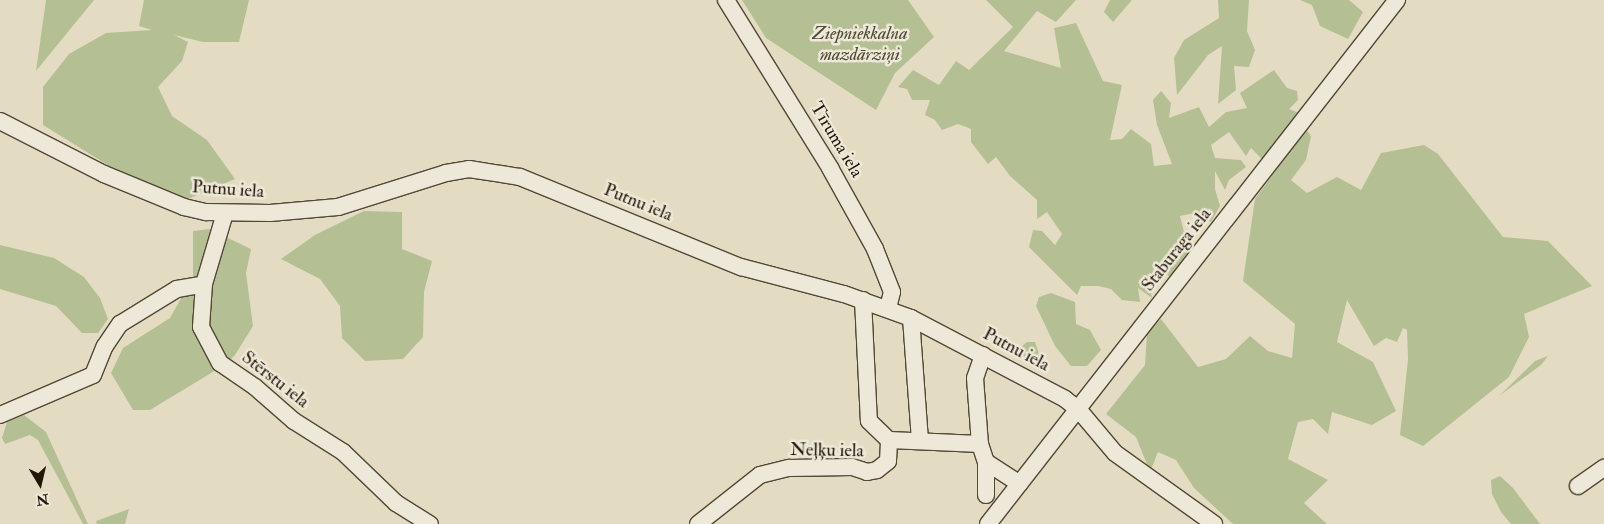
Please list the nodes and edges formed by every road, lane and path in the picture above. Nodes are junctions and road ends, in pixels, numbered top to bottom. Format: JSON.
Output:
{"nodes":[{"id":1,"x":726,"y":0,"type":"edge"},
{"id":2,"x":1396,"y":0,"type":"edge"},
{"id":3,"x":0,"y":121,"type":"edge"},
{"id":4,"x":226,"y":213,"type":"junction"},
{"id":5,"x":204,"y":284,"type":"junction"},
{"id":6,"x":863,"y":300,"type":"junction"},
{"id":7,"x":888,"y":308,"type":"junction"},
{"id":8,"x":911,"y":318,"type":"junction"},
{"id":9,"x":983,"y":355,"type":"junction"},
{"id":10,"x":1078,"y":409,"type":"junction"},
{"id":11,"x":0,"y":415,"type":"edge"},
{"id":12,"x":889,"y":440,"type":"junction"},
{"id":13,"x":920,"y":441,"type":"junction"},
{"id":14,"x":980,"y":444,"type":"junction"},
{"id":15,"x":986,"y":462,"type":"junction"},
{"id":16,"x":1604,"y":468,"type":"edge"},
{"id":17,"x":1020,"y":484,"type":"junction"},
{"id":18,"x":1578,"y":486,"type":"dead end"},
{"id":19,"x":986,"y":495,"type":"dead end"},
{"id":20,"x":430,"y":524,"type":"edge"},
{"id":21,"x":698,"y":524,"type":"edge"},
{"id":22,"x":988,"y":524,"type":"edge"},
{"id":23,"x":1214,"y":524,"type":"edge"}],
"edges":[{"from":1,"to":7,"type":"street","name":"Tīruma iela"},
{"from":2,"to":10,"type":"street","name":"Staburaga iela"},
{"from":3,"to":4,"type":"street","name":"Putnu iela"},
{"from":4,"to":5,"type":"street","name":"Stērstu iela"},
{"from":4,"to":6,"type":"street","name":"Putnu iela"},
{"from":5,"to":11,"type":"street"},
{"from":5,"to":20,"type":"street","name":"Stērstu iela"},
{"from":6,"to":7,"type":"street","name":"Putnu iela"},
{"from":6,"to":12,"type":"street"},
{"from":7,"to":8,"type":"street","name":"Putnu iela"},
{"from":8,"to":9,"type":"street","name":"Putnu iela"},
{"from":8,"to":13,"type":"street"},
{"from":9,"to":10,"type":"street","name":"Putnu iela"},
{"from":9,"to":14,"type":"street"},
{"from":10,"to":17,"type":"street","name":"Staburaga iela"},
{"from":10,"to":23,"type":"street","name":"Putnu iela"},
{"from":12,"to":13,"type":"street"},
{"from":12,"to":21,"type":"street","name":"Neļķu iela"},
{"from":13,"to":14,"type":"street"},
{"from":14,"to":15,"type":"street"},
{"from":15,"to":17,"type":"street"},
{"from":15,"to":19,"type":"street"},
{"from":16,"to":18,"type":"street"},
{"from":17,"to":22,"type":"street","name":"Staburaga iela"}]}
